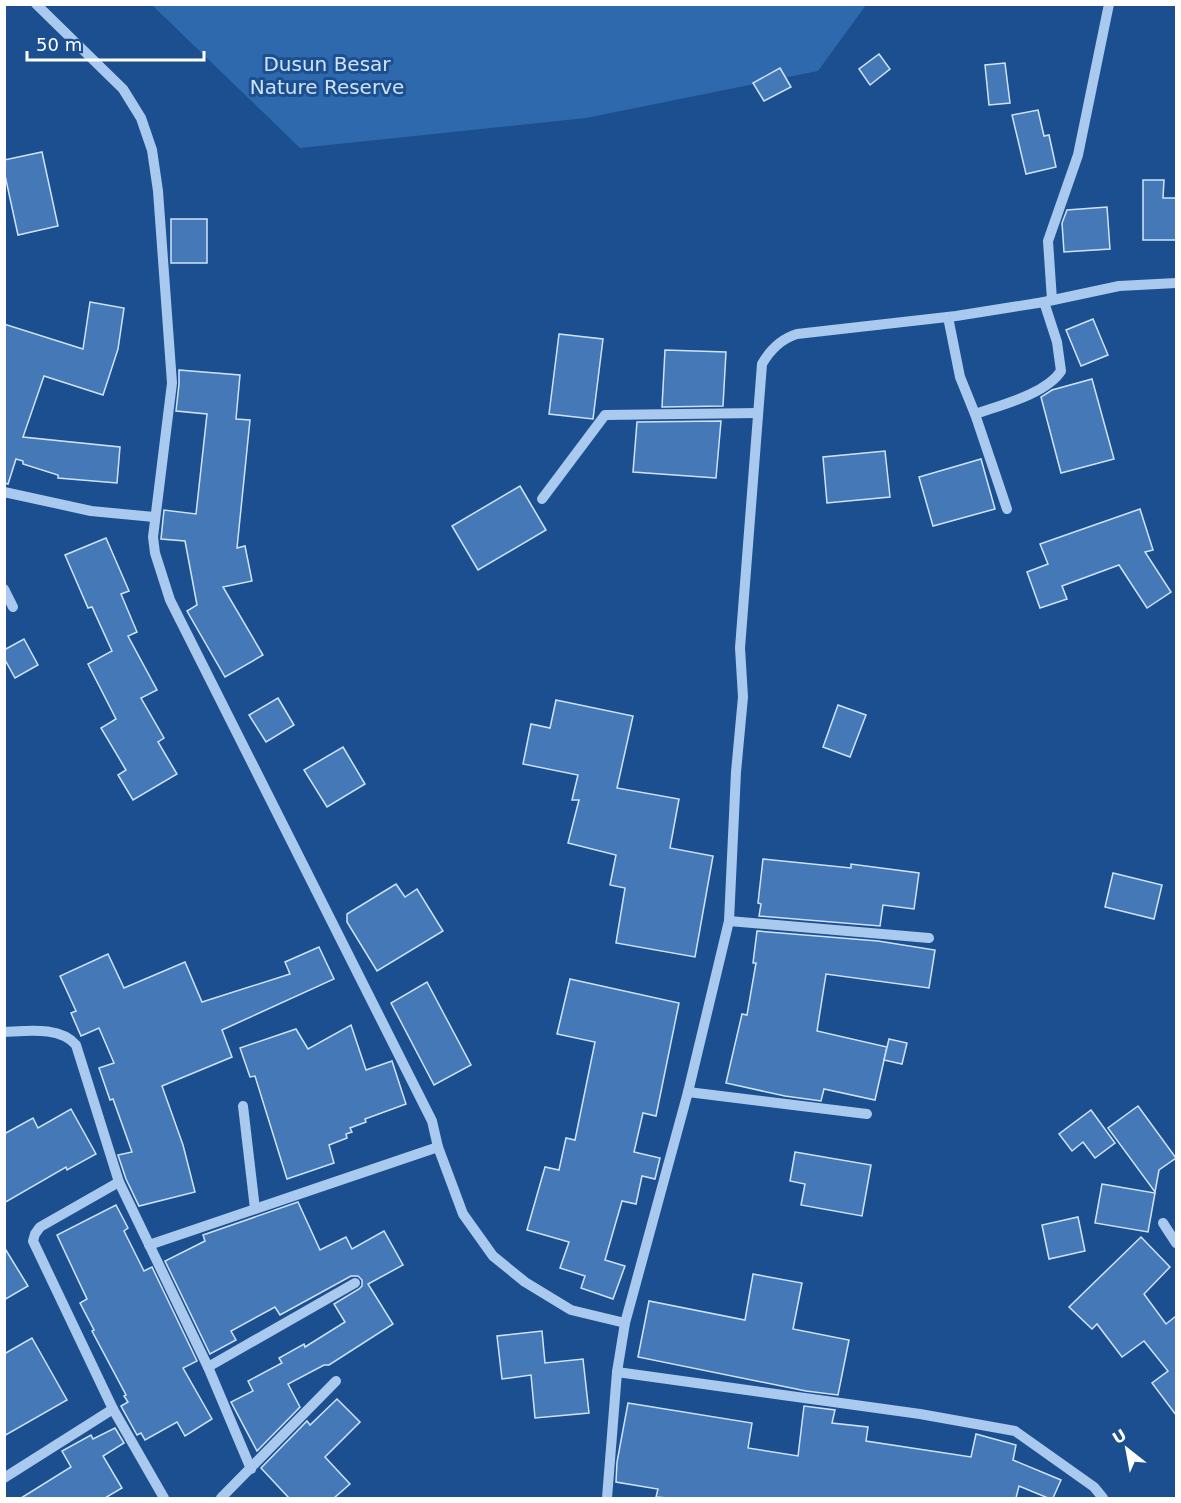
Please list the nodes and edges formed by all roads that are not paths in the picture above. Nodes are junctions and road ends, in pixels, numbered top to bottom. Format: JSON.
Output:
{"nodes":[{"id":1,"x":36,"y":4,"type":"edge"},
{"id":2,"x":1109,"y":4,"type":"edge"},
{"id":3,"x":1176,"y":284,"type":"edge"},
{"id":4,"x":1048,"y":301,"type":"junction"},
{"id":5,"x":948,"y":317,"type":"junction"},
{"id":6,"x":758,"y":413,"type":"junction"},
{"id":7,"x":975,"y":414,"type":"junction"},
{"id":8,"x":4,"y":492,"type":"edge"},
{"id":9,"x":542,"y":499,"type":"dead end"},
{"id":10,"x":1007,"y":509,"type":"dead end"},
{"id":11,"x":154,"y":517,"type":"junction"},
{"id":12,"x":4,"y":589,"type":"edge"},
{"id":13,"x":13,"y":607,"type":"dead end"},
{"id":14,"x":729,"y":921,"type":"junction"},
{"id":15,"x":929,"y":938,"type":"dead end"},
{"id":16,"x":4,"y":1032,"type":"edge"},
{"id":17,"x":688,"y":1092,"type":"junction"},
{"id":18,"x":243,"y":1106,"type":"dead end"},
{"id":19,"x":867,"y":1114,"type":"dead end"},
{"id":20,"x":438,"y":1147,"type":"junction"},
{"id":21,"x":119,"y":1182,"type":"junction"},
{"id":22,"x":255,"y":1209,"type":"junction"},
{"id":23,"x":1163,"y":1223,"type":"dead end"},
{"id":24,"x":1176,"y":1243,"type":"edge"},
{"id":25,"x":148,"y":1245,"type":"junction"},
{"id":26,"x":355,"y":1283,"type":"dead end"},
{"id":27,"x":625,"y":1323,"type":"junction"},
{"id":28,"x":208,"y":1367,"type":"junction"},
{"id":29,"x":617,"y":1372,"type":"junction"},
{"id":30,"x":336,"y":1381,"type":"dead end"},
{"id":31,"x":113,"y":1409,"type":"junction"},
{"id":32,"x":251,"y":1469,"type":"junction"},
{"id":33,"x":4,"y":1478,"type":"edge"},
{"id":34,"x":164,"y":1498,"type":"edge"},
{"id":35,"x":222,"y":1498,"type":"edge"},
{"id":36,"x":607,"y":1498,"type":"edge"},
{"id":37,"x":1103,"y":1498,"type":"edge"}],
"edges":[{"from":1,"to":11,"type":"street"},
{"from":2,"to":4,"type":"street"},
{"from":3,"to":4,"type":"street"},
{"from":4,"to":5,"type":"street"},
{"from":4,"to":7,"type":"street"},
{"from":5,"to":6,"type":"street"},
{"from":5,"to":7,"type":"street"},
{"from":6,"to":9,"type":"street"},
{"from":6,"to":14,"type":"street"},
{"from":7,"to":10,"type":"street"},
{"from":8,"to":11,"type":"street"},
{"from":11,"to":20,"type":"street"},
{"from":12,"to":13,"type":"street"},
{"from":14,"to":15,"type":"street"},
{"from":14,"to":17,"type":"street"},
{"from":16,"to":21,"type":"street"},
{"from":17,"to":19,"type":"street"},
{"from":17,"to":27,"type":"street"},
{"from":18,"to":22,"type":"street"},
{"from":20,"to":22,"type":"street"},
{"from":20,"to":27,"type":"street"},
{"from":21,"to":25,"type":"street"},
{"from":21,"to":31,"type":"street"},
{"from":22,"to":25,"type":"street"},
{"from":23,"to":24,"type":"street"},
{"from":25,"to":28,"type":"street"},
{"from":26,"to":28,"type":"street"},
{"from":27,"to":29,"type":"street"},
{"from":28,"to":32,"type":"street"},
{"from":29,"to":36,"type":"street"},
{"from":29,"to":37,"type":"street"},
{"from":30,"to":32,"type":"street"},
{"from":31,"to":33,"type":"street"},
{"from":31,"to":34,"type":"street"},
{"from":32,"to":35,"type":"street"}]}
